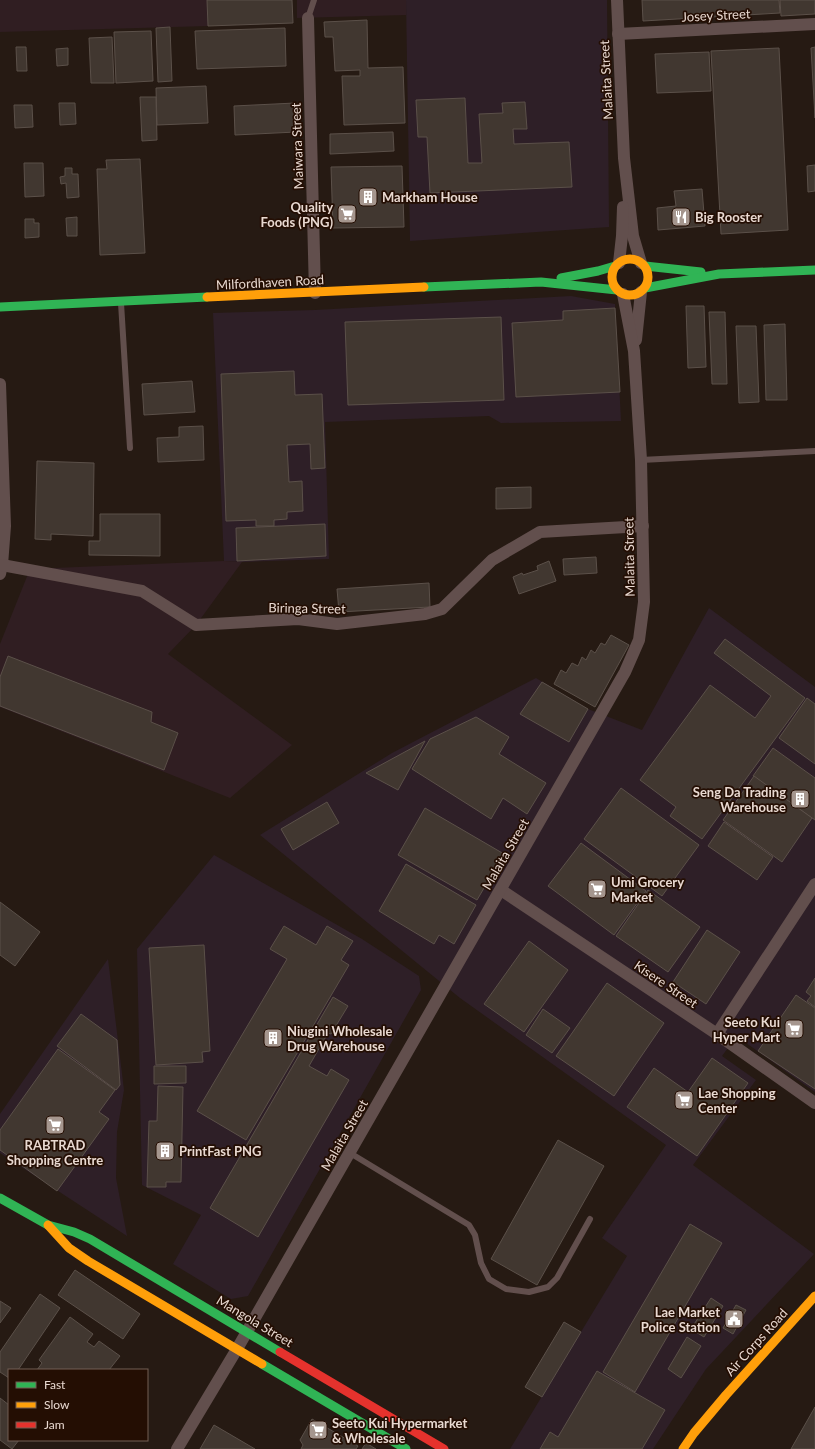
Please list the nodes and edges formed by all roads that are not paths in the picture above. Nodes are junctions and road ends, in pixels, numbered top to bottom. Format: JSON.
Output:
{"nodes":[{"id":1,"x":314,"y":0,"type":"edge"},
{"id":2,"x":617,"y":0,"type":"edge"},
{"id":3,"x":308,"y":18,"type":"joint"},
{"id":4,"x":815,"y":24,"type":"edge"},
{"id":5,"x":618,"y":34,"type":"junction"},
{"id":6,"x":624,"y":158,"type":"junction"},
{"id":7,"x":643,"y":264,"type":"junction"},
{"id":8,"x":617,"y":265,"type":"junction"},
{"id":9,"x":815,"y":270,"type":"edge"},
{"id":10,"x":719,"y":274,"type":"junction"},
{"id":11,"x":541,"y":282,"type":"junction"},
{"id":12,"x":643,"y":290,"type":"junction"},
{"id":13,"x":316,"y":292,"type":"junction"},
{"id":14,"x":620,"y":292,"type":"junction"},
{"id":15,"x":120,"y":302,"type":"junction"},
{"id":16,"x":0,"y":307,"type":"edge"},
{"id":17,"x":634,"y":351,"type":"junction"},
{"id":18,"x":0,"y":384,"type":"edge"},
{"id":19,"x":130,"y":448,"type":"dead end"},
{"id":20,"x":815,"y":452,"type":"edge"},
{"id":21,"x":641,"y":460,"type":"junction"},
{"id":22,"x":643,"y":526,"type":"junction"},
{"id":23,"x":1,"y":570,"type":"edge"},
{"id":24,"x":815,"y":884,"type":"edge"},
{"id":25,"x":501,"y":890,"type":"junction"},
{"id":26,"x":717,"y":1034,"type":"junction"},
{"id":27,"x":815,"y":1103,"type":"edge"},
{"id":28,"x":350,"y":1153,"type":"junction"},
{"id":29,"x":0,"y":1198,"type":"edge"},
{"id":30,"x":590,"y":1219,"type":"dead end"},
{"id":31,"x":48,"y":1225,"type":"junction"},
{"id":32,"x":815,"y":1296,"type":"edge"},
{"id":33,"x":247,"y":1332,"type":"junction"},
{"id":34,"x":237,"y":1349,"type":"junction"},
{"id":35,"x":717,"y":1406,"type":"junction"},
{"id":36,"x":700,"y":1440,"type":"dead end"},
{"id":37,"x":177,"y":1449,"type":"edge"},
{"id":38,"x":406,"y":1449,"type":"edge"},
{"id":39,"x":444,"y":1449,"type":"edge"},
{"id":40,"x":684,"y":1449,"type":"edge"}],
"edges":[{"from":1,"to":3,"type":"lane","name":"Maiwara Street"},
{"from":2,"to":5,"type":"street","name":"Malaita Street"},
{"from":3,"to":13,"type":"street","name":"Maiwara Street"},
{"from":4,"to":5,"type":"street","name":"Josey Street"},
{"from":5,"to":6,"type":"street","name":"Malaita Street"},
{"from":6,"to":7,"type":"street","name":"Malaita Street"},
{"from":6,"to":8,"type":"street","name":"Malaita Street"},
{"from":7,"to":8,"type":"main road"},
{"from":7,"to":10,"type":"main road"},
{"from":7,"to":12,"type":"main road"},
{"from":8,"to":11,"type":"main road","name":"Milfordhaven Road"},
{"from":8,"to":14,"type":"main road"},
{"from":9,"to":10,"type":"main road"},
{"from":10,"to":12,"type":"main road"},
{"from":11,"to":13,"type":"main road","name":"Milfordhaven Road"},
{"from":11,"to":14,"type":"main road","name":"Milfordhaven Road"},
{"from":12,"to":14,"type":"main road"},
{"from":12,"to":17,"type":"street","name":"Malaita Street"},
{"from":13,"to":15,"type":"main road","name":"Milfordhaven Road"},
{"from":14,"to":17,"type":"street","name":"Malaita Street"},
{"from":15,"to":16,"type":"main road","name":"Milfordhaven Road"},
{"from":15,"to":19,"type":"lane"},
{"from":17,"to":21,"type":"street","name":"Malaita Street"},
{"from":18,"to":23,"type":"street"},
{"from":20,"to":21,"type":"lane"},
{"from":21,"to":22,"type":"street","name":"Malaita Street"},
{"from":22,"to":23,"type":"street","name":"Biringa Street"},
{"from":22,"to":25,"type":"street","name":"Malaita Street"},
{"from":24,"to":26,"type":"street"},
{"from":25,"to":26,"type":"street","name":"Kisere Street"},
{"from":25,"to":28,"type":"street","name":"Malaita Street"},
{"from":26,"to":27,"type":"street","name":"Kisere Street"},
{"from":28,"to":30,"type":"lane"},
{"from":28,"to":33,"type":"street","name":"Malaita Street"},
{"from":29,"to":31,"type":"main road","name":"Mangola Street"},
{"from":31,"to":33,"type":"main road","name":"Mangola Street"},
{"from":31,"to":34,"type":"main road","name":"Mangola Street"},
{"from":32,"to":35,"type":"main road","name":"Air Corps Road"},
{"from":33,"to":34,"type":"street","name":"Malaita Street"},
{"from":33,"to":39,"type":"main road","name":"Mangola Street"},
{"from":34,"to":37,"type":"street"},
{"from":34,"to":38,"type":"main road","name":"Mangola Street"},
{"from":35,"to":36,"type":"main road","name":"Air Corps Road"},
{"from":35,"to":40,"type":"main road","name":"Air Corps Road"}]}
